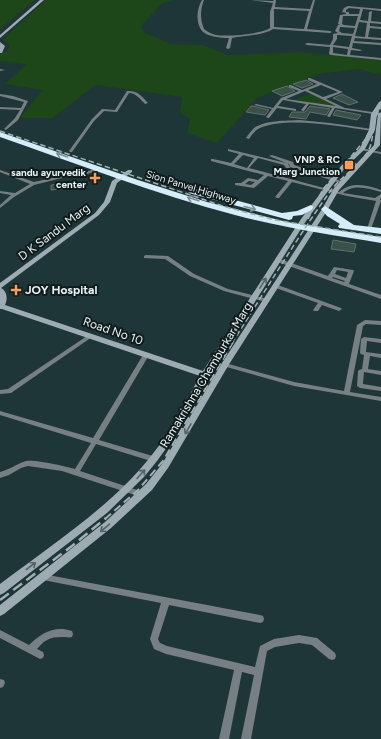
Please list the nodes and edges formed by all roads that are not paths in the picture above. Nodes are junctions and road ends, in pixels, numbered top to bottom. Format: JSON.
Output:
{"nodes":[{"id":1,"x":42,"y":0,"type":"edge"},
{"id":2,"x":203,"y":0,"type":"edge"},
{"id":3,"x":252,"y":0,"type":"edge"},
{"id":4,"x":314,"y":0,"type":"edge"},
{"id":5,"x":275,"y":1,"type":"edge"},
{"id":6,"x":32,"y":7,"type":"edge"},
{"id":7,"x":274,"y":8,"type":"junction"},
{"id":8,"x":362,"y":8,"type":"junction"},
{"id":9,"x":310,"y":10,"type":"junction"},
{"id":10,"x":381,"y":11,"type":"edge"},
{"id":11,"x":370,"y":15,"type":"junction"},
{"id":12,"x":348,"y":16,"type":"junction"},
{"id":13,"x":381,"y":19,"type":"edge"},
{"id":14,"x":348,"y":22,"type":"dead end"},
{"id":15,"x":381,"y":23,"type":"edge"},
{"id":16,"x":343,"y":26,"type":"junction"},
{"id":17,"x":356,"y":27,"type":"junction"},
{"id":18,"x":272,"y":28,"type":"junction"},
{"id":19,"x":381,"y":28,"type":"edge"},
{"id":20,"x":305,"y":30,"type":"junction"},
{"id":21,"x":0,"y":32,"type":"edge"},
{"id":22,"x":330,"y":32,"type":"dead end"},
{"id":23,"x":367,"y":32,"type":"junction"},
{"id":24,"x":341,"y":34,"type":"junction"},
{"id":25,"x":381,"y":35,"type":"edge"},
{"id":26,"x":231,"y":36,"type":"junction"},
{"id":27,"x":0,"y":37,"type":"edge"},
{"id":28,"x":335,"y":39,"type":"junction"},
{"id":29,"x":381,"y":39,"type":"edge"},
{"id":30,"x":0,"y":43,"type":"edge"},
{"id":31,"x":341,"y":43,"type":"dead end"},
{"id":32,"x":307,"y":44,"type":"dead end"},
{"id":33,"x":381,"y":44,"type":"edge"},
{"id":34,"x":322,"y":45,"type":"junction"},
{"id":35,"x":332,"y":46,"type":"junction"},
{"id":36,"x":228,"y":48,"type":"dead end"},
{"id":37,"x":350,"y":48,"type":"junction"},
{"id":38,"x":381,"y":48,"type":"edge"},
{"id":39,"x":360,"y":50,"type":"junction"},
{"id":40,"x":339,"y":51,"type":"dead end"},
{"id":41,"x":0,"y":52,"type":"edge"},
{"id":42,"x":320,"y":53,"type":"dead end"},
{"id":43,"x":381,"y":57,"type":"edge"},
{"id":44,"x":309,"y":79,"type":"dead end"},
{"id":45,"x":320,"y":84,"type":"junction"},
{"id":46,"x":290,"y":86,"type":"dead end"},
{"id":47,"x":303,"y":90,"type":"junction"},
{"id":48,"x":0,"y":95,"type":"edge"},
{"id":49,"x":324,"y":98,"type":"junction"},
{"id":50,"x":282,"y":99,"type":"junction"},
{"id":51,"x":146,"y":103,"type":"dead end"},
{"id":52,"x":308,"y":103,"type":"junction"},
{"id":53,"x":381,"y":103,"type":"edge"},
{"id":54,"x":256,"y":105,"type":"dead end"},
{"id":55,"x":334,"y":107,"type":"junction"},
{"id":56,"x":0,"y":108,"type":"edge"},
{"id":57,"x":276,"y":108,"type":"junction"},
{"id":58,"x":22,"y":109,"type":"junction"},
{"id":59,"x":345,"y":109,"type":"junction"},
{"id":60,"x":295,"y":110,"type":"dead end"},
{"id":61,"x":303,"y":110,"type":"dead end"},
{"id":62,"x":329,"y":116,"type":"dead end"},
{"id":63,"x":268,"y":117,"type":"dead end"},
{"id":64,"x":378,"y":117,"type":"edge"},
{"id":65,"x":2,"y":130,"type":"edge"},
{"id":66,"x":371,"y":132,"type":"junction"},
{"id":67,"x":379,"y":136,"type":"junction"},
{"id":68,"x":248,"y":138,"type":"dead end"},
{"id":69,"x":71,"y":150,"type":"junction"},
{"id":70,"x":229,"y":150,"type":"dead end"},
{"id":71,"x":362,"y":150,"type":"junction"},
{"id":72,"x":371,"y":152,"type":"junction"},
{"id":73,"x":242,"y":153,"type":"junction"},
{"id":74,"x":381,"y":154,"type":"edge"},
{"id":75,"x":271,"y":156,"type":"dead end"},
{"id":76,"x":257,"y":157,"type":"junction"},
{"id":77,"x":213,"y":160,"type":"dead end"},
{"id":78,"x":274,"y":161,"type":"junction"},
{"id":79,"x":349,"y":162,"type":"junction"},
{"id":80,"x":108,"y":163,"type":"dead end"},
{"id":81,"x":233,"y":163,"type":"dead end"},
{"id":82,"x":358,"y":165,"type":"junction"},
{"id":83,"x":269,"y":166,"type":"dead end"},
{"id":84,"x":249,"y":167,"type":"dead end"},
{"id":85,"x":99,"y":168,"type":"junction"},
{"id":86,"x":0,"y":171,"type":"edge"},
{"id":87,"x":127,"y":172,"type":"junction"},
{"id":88,"x":267,"y":174,"type":"junction"},
{"id":89,"x":280,"y":178,"type":"junction"},
{"id":90,"x":334,"y":179,"type":"junction"},
{"id":91,"x":291,"y":180,"type":"junction"},
{"id":92,"x":258,"y":181,"type":"junction"},
{"id":93,"x":342,"y":182,"type":"junction"},
{"id":94,"x":35,"y":184,"type":"junction"},
{"id":95,"x":186,"y":189,"type":"dead end"},
{"id":96,"x":325,"y":189,"type":"junction"},
{"id":97,"x":334,"y":191,"type":"junction"},
{"id":98,"x":381,"y":191,"type":"edge"},
{"id":99,"x":0,"y":192,"type":"edge"},
{"id":100,"x":340,"y":193,"type":"junction"},
{"id":101,"x":15,"y":194,"type":"junction"},
{"id":102,"x":277,"y":197,"type":"dead end"},
{"id":103,"x":380,"y":198,"type":"edge"},
{"id":104,"x":0,"y":207,"type":"edge"},
{"id":105,"x":311,"y":208,"type":"junction"},
{"id":106,"x":325,"y":209,"type":"junction"},
{"id":107,"x":278,"y":215,"type":"junction"},
{"id":108,"x":301,"y":223,"type":"junction"},
{"id":109,"x":287,"y":224,"type":"junction"},
{"id":110,"x":314,"y":226,"type":"junction"},
{"id":111,"x":356,"y":228,"type":"junction"},
{"id":112,"x":369,"y":229,"type":"junction"},
{"id":113,"x":381,"y":231,"type":"edge"},
{"id":114,"x":294,"y":235,"type":"junction"},
{"id":115,"x":381,"y":240,"type":"edge"},
{"id":116,"x":146,"y":257,"type":"dead end"},
{"id":117,"x":278,"y":260,"type":"junction"},
{"id":118,"x":289,"y":264,"type":"junction"},
{"id":119,"x":330,"y":277,"type":"junction"},
{"id":120,"x":347,"y":282,"type":"junction"},
{"id":121,"x":0,"y":286,"type":"edge"},
{"id":122,"x":275,"y":286,"type":"junction"},
{"id":123,"x":0,"y":290,"type":"edge"},
{"id":124,"x":254,"y":297,"type":"junction"},
{"id":125,"x":381,"y":297,"type":"edge"},
{"id":126,"x":266,"y":300,"type":"junction"},
{"id":127,"x":321,"y":303,"type":"junction"},
{"id":128,"x":1,"y":307,"type":"edge"},
{"id":129,"x":339,"y":309,"type":"dead end"},
{"id":130,"x":316,"y":310,"type":"dead end"},
{"id":131,"x":381,"y":323,"type":"edge"},
{"id":132,"x":233,"y":331,"type":"junction"},
{"id":133,"x":244,"y":334,"type":"junction"},
{"id":134,"x":90,"y":336,"type":"junction"},
{"id":135,"x":381,"y":340,"type":"edge"},
{"id":136,"x":356,"y":344,"type":"junction"},
{"id":137,"x":363,"y":346,"type":"junction"},
{"id":138,"x":355,"y":352,"type":"junction"},
{"id":139,"x":365,"y":354,"type":"junction"},
{"id":140,"x":146,"y":355,"type":"junction"},
{"id":141,"x":381,"y":356,"type":"edge"},
{"id":142,"x":225,"y":364,"type":"junction"},
{"id":143,"x":365,"y":370,"type":"junction"},
{"id":144,"x":381,"y":373,"type":"edge"},
{"id":145,"x":205,"y":375,"type":"junction"},
{"id":146,"x":350,"y":378,"type":"junction"},
{"id":147,"x":216,"y":379,"type":"junction"},
{"id":148,"x":360,"y":380,"type":"junction"},
{"id":149,"x":370,"y":388,"type":"junction"},
{"id":150,"x":381,"y":389,"type":"edge"},
{"id":151,"x":0,"y":392,"type":"edge"},
{"id":152,"x":347,"y":393,"type":"junction"},
{"id":153,"x":370,"y":397,"type":"junction"},
{"id":154,"x":381,"y":398,"type":"edge"},
{"id":155,"x":0,"y":413,"type":"edge"},
{"id":156,"x":94,"y":442,"type":"junction"},
{"id":157,"x":154,"y":459,"type":"junction"},
{"id":158,"x":76,"y":473,"type":"junction"},
{"id":159,"x":0,"y":475,"type":"edge"},
{"id":160,"x":126,"y":488,"type":"junction"},
{"id":161,"x":141,"y":494,"type":"junction"},
{"id":162,"x":43,"y":577,"type":"junction"},
{"id":163,"x":0,"y":590,"type":"edge"},
{"id":164,"x":166,"y":601,"type":"junction"},
{"id":165,"x":0,"y":611,"type":"edge"},
{"id":166,"x":260,"y":619,"type":"dead end"},
{"id":167,"x":0,"y":634,"type":"edge"},
{"id":168,"x":69,"y":634,"type":"dead end"},
{"id":169,"x":30,"y":650,"type":"junction"},
{"id":170,"x":40,"y":655,"type":"dead end"},
{"id":171,"x":332,"y":656,"type":"dead end"},
{"id":172,"x":239,"y":667,"type":"junction"},
{"id":173,"x":258,"y":672,"type":"junction"},
{"id":174,"x":224,"y":739,"type":"edge"},
{"id":175,"x":246,"y":739,"type":"edge"}],
"edges":[{"from":1,"to":6,"type":"main road"},
{"from":2,"to":26,"type":"street"},
{"from":3,"to":5,"type":"street"},
{"from":4,"to":9,"type":"street"},
{"from":5,"to":7,"type":"street"},
{"from":6,"to":21,"type":"main road"},
{"from":6,"to":27,"type":"main road"},
{"from":7,"to":9,"type":"street"},
{"from":7,"to":18,"type":"street"},
{"from":8,"to":11,"type":"street"},
{"from":8,"to":12,"type":"street"},
{"from":8,"to":17,"type":"street"},
{"from":9,"to":20,"type":"street"},
{"from":10,"to":11,"type":"street"},
{"from":11,"to":13,"type":"street"},
{"from":11,"to":15,"type":"street"},
{"from":11,"to":17,"type":"street"},
{"from":11,"to":17,"type":"street"},
{"from":11,"to":23,"type":"street"},
{"from":12,"to":16,"type":"street"},
{"from":12,"to":17,"type":"street"},
{"from":14,"to":17,"type":"street"},
{"from":16,"to":17,"type":"street"},
{"from":16,"to":24,"type":"street"},
{"from":17,"to":23,"type":"street"},
{"from":17,"to":23,"type":"street"},
{"from":17,"to":24,"type":"street"},
{"from":17,"to":28,"type":"street"},
{"from":17,"to":37,"type":"street"},
{"from":18,"to":20,"type":"street"},
{"from":18,"to":26,"type":"street"},
{"from":19,"to":23,"type":"street"},
{"from":20,"to":22,"type":"street"},
{"from":23,"to":25,"type":"street"},
{"from":23,"to":29,"type":"street"},
{"from":24,"to":28,"type":"street"},
{"from":26,"to":36,"type":"street"},
{"from":28,"to":35,"type":"street"},
{"from":30,"to":41,"type":"main road"},
{"from":31,"to":37,"type":"street"},
{"from":32,"to":34,"type":"street"},
{"from":33,"to":39,"type":"street"},
{"from":34,"to":35,"type":"street"},
{"from":34,"to":42,"type":"street"},
{"from":35,"to":37,"type":"street"},
{"from":35,"to":37,"type":"street"},
{"from":37,"to":39,"type":"street"},
{"from":37,"to":39,"type":"street"},
{"from":37,"to":39,"type":"street"},
{"from":37,"to":40,"type":"street"},
{"from":38,"to":39,"type":"street"},
{"from":39,"to":43,"type":"street"},
{"from":44,"to":45,"type":"street"},
{"from":45,"to":47,"type":"street"},
{"from":45,"to":49,"type":"street"},
{"from":46,"to":47,"type":"street"},
{"from":47,"to":49,"type":"street"},
{"from":47,"to":50,"type":"street"},
{"from":48,"to":58,"type":"street"},
{"from":49,"to":59,"type":"street"},
{"from":50,"to":52,"type":"street"},
{"from":50,"to":57,"type":"street"},
{"from":51,"to":69,"type":"street"},
{"from":52,"to":55,"type":"street"},
{"from":52,"to":61,"type":"street"},
{"from":53,"to":64,"type":"main road","name":"Ramakrishna Chemburkar Marg"},
{"from":54,"to":57,"type":"street"},
{"from":55,"to":59,"type":"street"},
{"from":55,"to":62,"type":"street"},
{"from":56,"to":58,"type":"street"},
{"from":57,"to":60,"type":"street"},
{"from":57,"to":63,"type":"street"},
{"from":58,"to":65,"type":"street"},
{"from":59,"to":64,"type":"street"},
{"from":64,"to":66,"type":"main road","name":"Ramakrishna Chemburkar Marg"},
{"from":64,"to":67,"type":"main road","name":"Ramakrishna Chemburkar Marg"},
{"from":65,"to":69,"type":"highway"},
{"from":85,"to":65,"type":"highway","name":"Sion Panvel Highway","one_way":true},
{"from":66,"to":67,"type":"main road"},
{"from":66,"to":68,"type":"street"},
{"from":66,"to":71,"type":"main road","name":"Ramakrishna Chemburkar Marg"},
{"from":67,"to":72,"type":"main road","name":"Ramakrishna Chemburkar Marg"},
{"from":69,"to":80,"type":"highway"},
{"from":70,"to":73,"type":"street"},
{"from":71,"to":72,"type":"street"},
{"from":71,"to":79,"type":"main road","name":"Ramakrishna Chemburkar Marg"},
{"from":72,"to":74,"type":"street"},
{"from":72,"to":82,"type":"main road","name":"Ramakrishna Chemburkar Marg"},
{"from":73,"to":76,"type":"street"},
{"from":73,"to":81,"type":"street"},
{"from":75,"to":90,"type":"street"},
{"from":76,"to":78,"type":"street"},
{"from":76,"to":84,"type":"street"},
{"from":77,"to":88,"type":"street"},
{"from":78,"to":83,"type":"street"},
{"from":78,"to":89,"type":"street"},
{"from":79,"to":82,"type":"street"},
{"from":79,"to":90,"type":"main road","name":"Ramakrishna Chemburkar Marg"},
{"from":82,"to":93,"type":"main road","name":"Ramakrishna Chemburkar Marg"},
{"from":85,"to":87,"type":"highway","name":"Sion Panvel Highway"},
{"from":85,"to":94,"type":"street"},
{"from":86,"to":94,"type":"street"},
{"from":109,"to":87,"type":"highway","name":"Sion Panvel Highway","one_way":true},
{"from":87,"to":121,"type":"main road","name":"D K Sandu Marg"},
{"from":88,"to":89,"type":"street"},
{"from":88,"to":92,"type":"street"},
{"from":89,"to":91,"type":"street"},
{"from":90,"to":93,"type":"street"},
{"from":90,"to":96,"type":"main road","name":"Ramakrishna Chemburkar Marg"},
{"from":91,"to":96,"type":"street"},
{"from":91,"to":102,"type":"street"},
{"from":92,"to":92,"type":"street"},
{"from":93,"to":97,"type":"main road","name":"Ramakrishna Chemburkar Marg"},
{"from":94,"to":101,"type":"street"},
{"from":95,"to":107,"type":"highway","name":"Sion Panvel Highway","one_way":true},
{"from":96,"to":97,"type":"street"},
{"from":96,"to":105,"type":"main road","name":"Ramakrishna Chemburkar Marg"},
{"from":97,"to":100,"type":"street"},
{"from":97,"to":106,"type":"main road","name":"Ramakrishna Chemburkar Marg"},
{"from":98,"to":100,"type":"street"},
{"from":99,"to":101,"type":"street"},
{"from":100,"to":103,"type":"street"},
{"from":101,"to":104,"type":"street"},
{"from":103,"to":112,"type":"street"},
{"from":105,"to":107,"type":"highway"},
{"from":105,"to":108,"type":"main road","name":"Ramakrishna Chemburkar Marg"},
{"from":106,"to":110,"type":"main road","name":"Ramakrishna Chemburkar Marg"},
{"from":106,"to":111,"type":"highway"},
{"from":107,"to":108,"type":"highway","name":"Sion Panvel Highway"},
{"from":108,"to":109,"type":"highway","name":"Sion Panvel Highway"},
{"from":108,"to":110,"type":"highway","name":"Sion Panvel Highway"},
{"from":108,"to":114,"type":"main road","name":"Ramakrishna Chemburkar Marg"},
{"from":109,"to":114,"type":"highway"},
{"from":110,"to":111,"type":"highway","name":"Sion Panvel Highway"},
{"from":110,"to":115,"type":"highway","name":"Sion Panvel Highway"},
{"from":110,"to":118,"type":"main road","name":"Ramakrishna Chemburkar Marg"},
{"from":111,"to":112,"type":"highway","name":"Sion Panvel Highway"},
{"from":112,"to":113,"type":"highway","name":"Sion Panvel Highway"},
{"from":114,"to":117,"type":"main road","name":"Ramakrishna Chemburkar Marg"},
{"from":116,"to":124,"type":"street"},
{"from":117,"to":118,"type":"street"},
{"from":124,"to":117,"type":"main road","name":"Ramakrishna Chemburkar Marg","one_way":true},
{"from":118,"to":119,"type":"street"},
{"from":118,"to":122,"type":"main road","name":"Ramakrishna Chemburkar Marg"},
{"from":119,"to":120,"type":"street"},
{"from":119,"to":120,"type":"street"},
{"from":120,"to":125,"type":"street"},
{"from":122,"to":126,"type":"main road","name":"Ramakrishna Chemburkar Marg"},
{"from":122,"to":127,"type":"street"},
{"from":123,"to":128,"type":"main road"},
{"from":124,"to":126,"type":"street"},
{"from":124,"to":132,"type":"main road","name":"Ramakrishna Chemburkar Marg"},
{"from":126,"to":133,"type":"main road","name":"Ramakrishna Chemburkar Marg"},
{"from":127,"to":129,"type":"street"},
{"from":127,"to":130,"type":"street"},
{"from":128,"to":134,"type":"main road","name":"Road No 10"},
{"from":131,"to":136,"type":"street"},
{"from":132,"to":133,"type":"main road"},
{"from":132,"to":145,"type":"main road","name":"Ramakrishna Chemburkar Marg"},
{"from":133,"to":142,"type":"main road","name":"Ramakrishna Chemburkar Marg"},
{"from":134,"to":140,"type":"main road","name":"Road No 10"},
{"from":134,"to":151,"type":"street"},
{"from":135,"to":137,"type":"street"},
{"from":136,"to":137,"type":"street"},
{"from":136,"to":138,"type":"street"},
{"from":137,"to":139,"type":"street"},
{"from":138,"to":139,"type":"street"},
{"from":138,"to":146,"type":"street"},
{"from":139,"to":141,"type":"street"},
{"from":139,"to":143,"type":"street"},
{"from":140,"to":145,"type":"main road","name":"Road No 10"},
{"from":140,"to":156,"type":"street"},
{"from":142,"to":147,"type":"main road","name":"Ramakrishna Chemburkar Marg"},
{"from":142,"to":152,"type":"street"},
{"from":143,"to":144,"type":"street"},
{"from":143,"to":148,"type":"street"},
{"from":145,"to":147,"type":"main road","name":"Road No 10"},
{"from":145,"to":157,"type":"main road","name":"Ramakrishna Chemburkar Marg"},
{"from":146,"to":148,"type":"street"},
{"from":146,"to":152,"type":"street"},
{"from":147,"to":161,"type":"main road","name":"Ramakrishna Chemburkar Marg","one_way":true},
{"from":148,"to":149,"type":"street"},
{"from":149,"to":150,"type":"street"},
{"from":149,"to":153,"type":"street"},
{"from":152,"to":153,"type":"street"},
{"from":153,"to":154,"type":"street"},
{"from":155,"to":156,"type":"street"},
{"from":156,"to":157,"type":"street"},
{"from":156,"to":158,"type":"street"},
{"from":160,"to":157,"type":"main road","name":"Ramakrishna Chemburkar Marg","one_way":true},
{"from":158,"to":159,"type":"street"},
{"from":158,"to":160,"type":"street"},
{"from":160,"to":161,"type":"street"},
{"from":163,"to":160,"type":"main road","name":"Ramakrishna Chemburkar Marg","one_way":true},
{"from":161,"to":162,"type":"main road","name":"Ramakrishna Chemburkar Marg","one_way":true},
{"from":162,"to":164,"type":"street"},
{"from":162,"to":165,"type":"main road","name":"Ramakrishna Chemburkar Marg"},
{"from":164,"to":166,"type":"street"},
{"from":164,"to":172,"type":"street"},
{"from":167,"to":169,"type":"street"},
{"from":168,"to":169,"type":"street"},
{"from":169,"to":170,"type":"street"},
{"from":171,"to":173,"type":"street"},
{"from":172,"to":173,"type":"street"},
{"from":172,"to":174,"type":"street"},
{"from":173,"to":175,"type":"street"}]}
